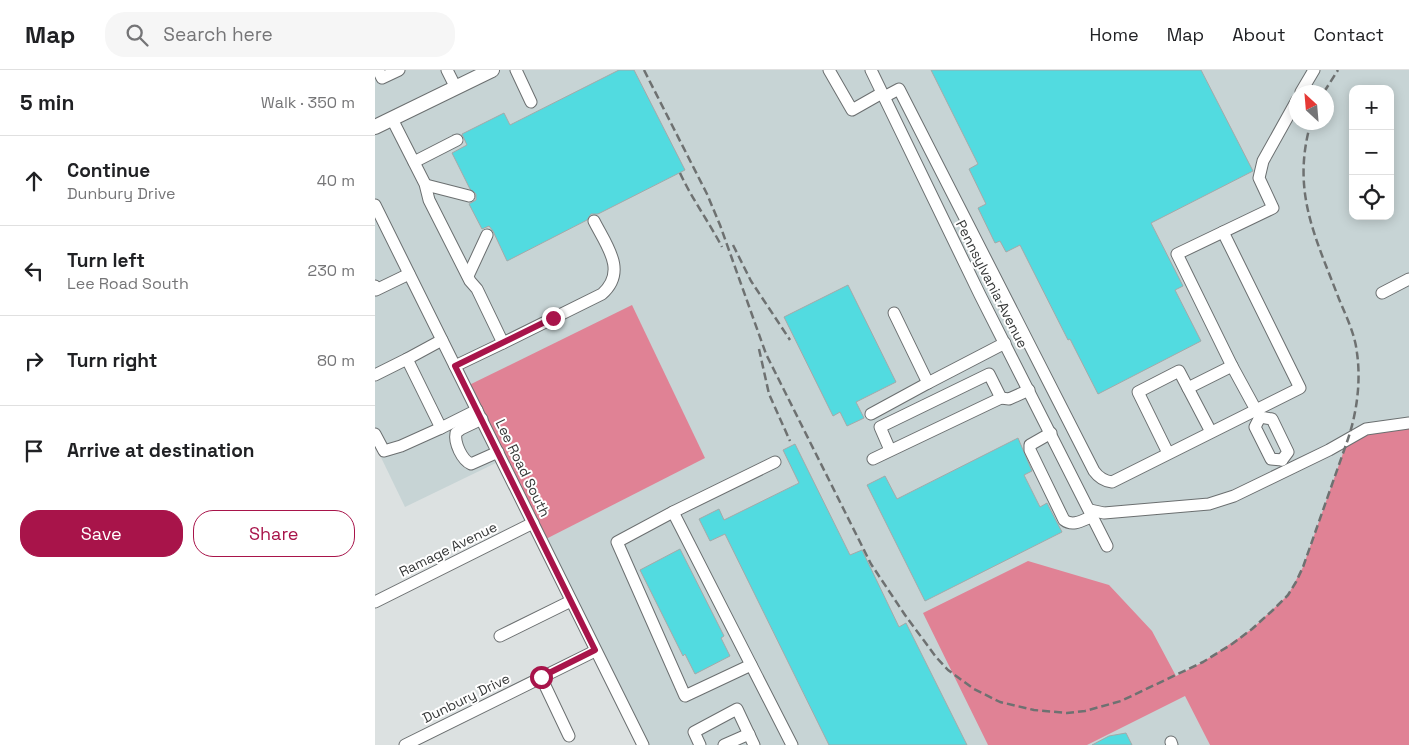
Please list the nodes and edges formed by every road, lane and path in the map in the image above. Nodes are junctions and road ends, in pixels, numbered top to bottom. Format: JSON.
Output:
{"nodes":[{"id":1,"x":378,"y":70,"type":"edge"},
{"id":2,"x":399,"y":70,"type":"edge"},
{"id":3,"x":447,"y":70,"type":"edge"},
{"id":4,"x":516,"y":70,"type":"edge"},
{"id":5,"x":829,"y":70,"type":"edge"},
{"id":6,"x":871,"y":70,"type":"edge"},
{"id":7,"x":1313,"y":70,"type":"edge"},
{"id":8,"x":485,"y":72,"type":"edge"},
{"id":9,"x":1305,"y":85,"type":"edge"},
{"id":10,"x":456,"y":88,"type":"junction"},
{"id":11,"x":883,"y":95,"type":"junction"},
{"id":12,"x":531,"y":102,"type":"dead end"},
{"id":13,"x":1289,"y":114,"type":"edge"},
{"id":14,"x":392,"y":119,"type":"junction"},
{"id":15,"x":375,"y":127,"type":"edge"},
{"id":16,"x":457,"y":140,"type":"dead end"},
{"id":17,"x":414,"y":162,"type":"junction"},
{"id":18,"x":426,"y":185,"type":"junction"},
{"id":19,"x":469,"y":196,"type":"dead end"},
{"id":20,"x":376,"y":210,"type":"edge"},
{"id":21,"x":594,"y":221,"type":"dead end"},
{"id":22,"x":1223,"y":232,"type":"junction"},
{"id":23,"x":487,"y":235,"type":"dead end"},
{"id":24,"x":409,"y":274,"type":"junction"},
{"id":25,"x":468,"y":276,"type":"junction"},
{"id":26,"x":1409,"y":279,"type":"edge"},
{"id":27,"x":375,"y":289,"type":"edge"},
{"id":28,"x":1382,"y":293,"type":"dead end"},
{"id":29,"x":895,"y":313,"type":"dead end"},
{"id":30,"x":442,"y":340,"type":"junction"},
{"id":31,"x":503,"y":343,"type":"junction"},
{"id":32,"x":1005,"y":343,"type":"junction"},
{"id":33,"x":407,"y":359,"type":"junction"},
{"id":34,"x":455,"y":366,"type":"junction"},
{"id":35,"x":1232,"y":366,"type":"junction"},
{"id":36,"x":375,"y":375,"type":"edge"},
{"id":37,"x":928,"y":383,"type":"junction"},
{"id":38,"x":1188,"y":388,"type":"junction"},
{"id":39,"x":1029,"y":390,"type":"junction"},
{"id":40,"x":1001,"y":398,"type":"junction"},
{"id":41,"x":1258,"y":413,"type":"junction"},
{"id":42,"x":871,"y":414,"type":"dead end"},
{"id":43,"x":479,"y":415,"type":"junction"},
{"id":44,"x":1409,"y":423,"type":"edge"},
{"id":45,"x":441,"y":428,"type":"junction"},
{"id":46,"x":1211,"y":432,"type":"junction"},
{"id":47,"x":1051,"y":433,"type":"junction"},
{"id":48,"x":375,"y":434,"type":"edge"},
{"id":49,"x":891,"y":450,"type":"junction"},
{"id":50,"x":498,"y":452,"type":"junction"},
{"id":51,"x":1169,"y":453,"type":"junction"},
{"id":52,"x":873,"y":459,"type":"dead end"},
{"id":53,"x":775,"y":462,"type":"dead end"},
{"id":54,"x":1285,"y":465,"type":"junction"},
{"id":55,"x":673,"y":512,"type":"junction"},
{"id":56,"x":1091,"y":513,"type":"junction"},
{"id":57,"x":533,"y":523,"type":"junction"},
{"id":58,"x":1107,"y":546,"type":"dead end"},
{"id":59,"x":571,"y":600,"type":"junction"},
{"id":60,"x":375,"y":602,"type":"edge"},
{"id":61,"x":500,"y":636,"type":"dead end"},
{"id":62,"x":595,"y":650,"type":"junction"},
{"id":63,"x":751,"y":665,"type":"junction"},
{"id":64,"x":541,"y":677,"type":"junction"},
{"id":65,"x":749,"y":734,"type":"junction"},
{"id":66,"x":569,"y":736,"type":"dead end"},
{"id":67,"x":405,"y":745,"type":"edge"},
{"id":68,"x":643,"y":745,"type":"edge"},
{"id":69,"x":700,"y":745,"type":"edge"},
{"id":70,"x":724,"y":745,"type":"edge"},
{"id":71,"x":754,"y":745,"type":"edge"},
{"id":72,"x":792,"y":745,"type":"edge"}],
"edges":[{"from":1,"to":2,"type":"street"},
{"from":3,"to":10,"type":"street"},
{"from":4,"to":12,"type":"street"},
{"from":5,"to":11,"type":"street"},
{"from":6,"to":11,"type":"street","name":"Pennsylvania Avenue"},
{"from":7,"to":9,"type":"street"},
{"from":8,"to":10,"type":"main road"},
{"from":10,"to":14,"type":"main road"},
{"from":11,"to":32,"type":"street","name":"Pennsylvania Avenue"},
{"from":11,"to":51,"type":"street"},
{"from":13,"to":22,"type":"street"},
{"from":14,"to":15,"type":"main road"},
{"from":14,"to":17,"type":"street"},
{"from":16,"to":17,"type":"street"},
{"from":17,"to":18,"type":"street"},
{"from":18,"to":19,"type":"street"},
{"from":18,"to":25,"type":"street"},
{"from":20,"to":24,"type":"street","name":"Lee Road South"},
{"from":21,"to":31,"type":"street"},
{"from":22,"to":35,"type":"street"},
{"from":22,"to":41,"type":"street"},
{"from":23,"to":25,"type":"street"},
{"from":24,"to":27,"type":"street"},
{"from":24,"to":30,"type":"street","name":"Lee Road South"},
{"from":25,"to":31,"type":"street"},
{"from":26,"to":28,"type":"street"},
{"from":29,"to":37,"type":"street"},
{"from":30,"to":33,"type":"street"},
{"from":30,"to":34,"type":"street","name":"Lee Road South"},
{"from":31,"to":34,"type":"street"},
{"from":32,"to":37,"type":"street"},
{"from":32,"to":39,"type":"street","name":"Pennsylvania Avenue"},
{"from":33,"to":36,"type":"street"},
{"from":33,"to":45,"type":"street"},
{"from":34,"to":43,"type":"street","name":"Lee Road South"},
{"from":35,"to":38,"type":"street"},
{"from":35,"to":41,"type":"street"},
{"from":37,"to":42,"type":"street"},
{"from":38,"to":46,"type":"street"},
{"from":38,"to":51,"type":"street"},
{"from":39,"to":40,"type":"street"},
{"from":39,"to":47,"type":"street","name":"Pennsylvania Avenue"},
{"from":40,"to":49,"type":"street"},
{"from":40,"to":49,"type":"street"},
{"from":41,"to":46,"type":"street"},
{"from":41,"to":54,"type":"street"},
{"from":41,"to":54,"type":"street"},
{"from":43,"to":45,"type":"street"},
{"from":43,"to":50,"type":"street","name":"Lee Road South"},
{"from":43,"to":50,"type":"street"},
{"from":44,"to":54,"type":"street"},
{"from":45,"to":48,"type":"street"},
{"from":46,"to":51,"type":"street"},
{"from":47,"to":56,"type":"street","name":"Pennsylvania Avenue"},
{"from":47,"to":56,"type":"street"},
{"from":49,"to":52,"type":"street"},
{"from":50,"to":57,"type":"street","name":"Lee Road South"},
{"from":53,"to":55,"type":"street"},
{"from":54,"to":56,"type":"street"},
{"from":55,"to":63,"type":"street"},
{"from":55,"to":63,"type":"street"},
{"from":56,"to":58,"type":"street","name":"Pennsylvania Avenue"},
{"from":57,"to":59,"type":"street","name":"Lee Road South"},
{"from":57,"to":60,"type":"street","name":"Ramage Avenue"},
{"from":59,"to":61,"type":"street"},
{"from":59,"to":62,"type":"street","name":"Lee Road South"},
{"from":62,"to":64,"type":"street","name":"Dunbury Drive"},
{"from":62,"to":68,"type":"street","name":"Lee Road South"},
{"from":63,"to":72,"type":"street"},
{"from":64,"to":66,"type":"street"},
{"from":64,"to":67,"type":"street","name":"Dunbury Drive"},
{"from":65,"to":69,"type":"street"},
{"from":65,"to":70,"type":"street"},
{"from":65,"to":71,"type":"street"}]}
